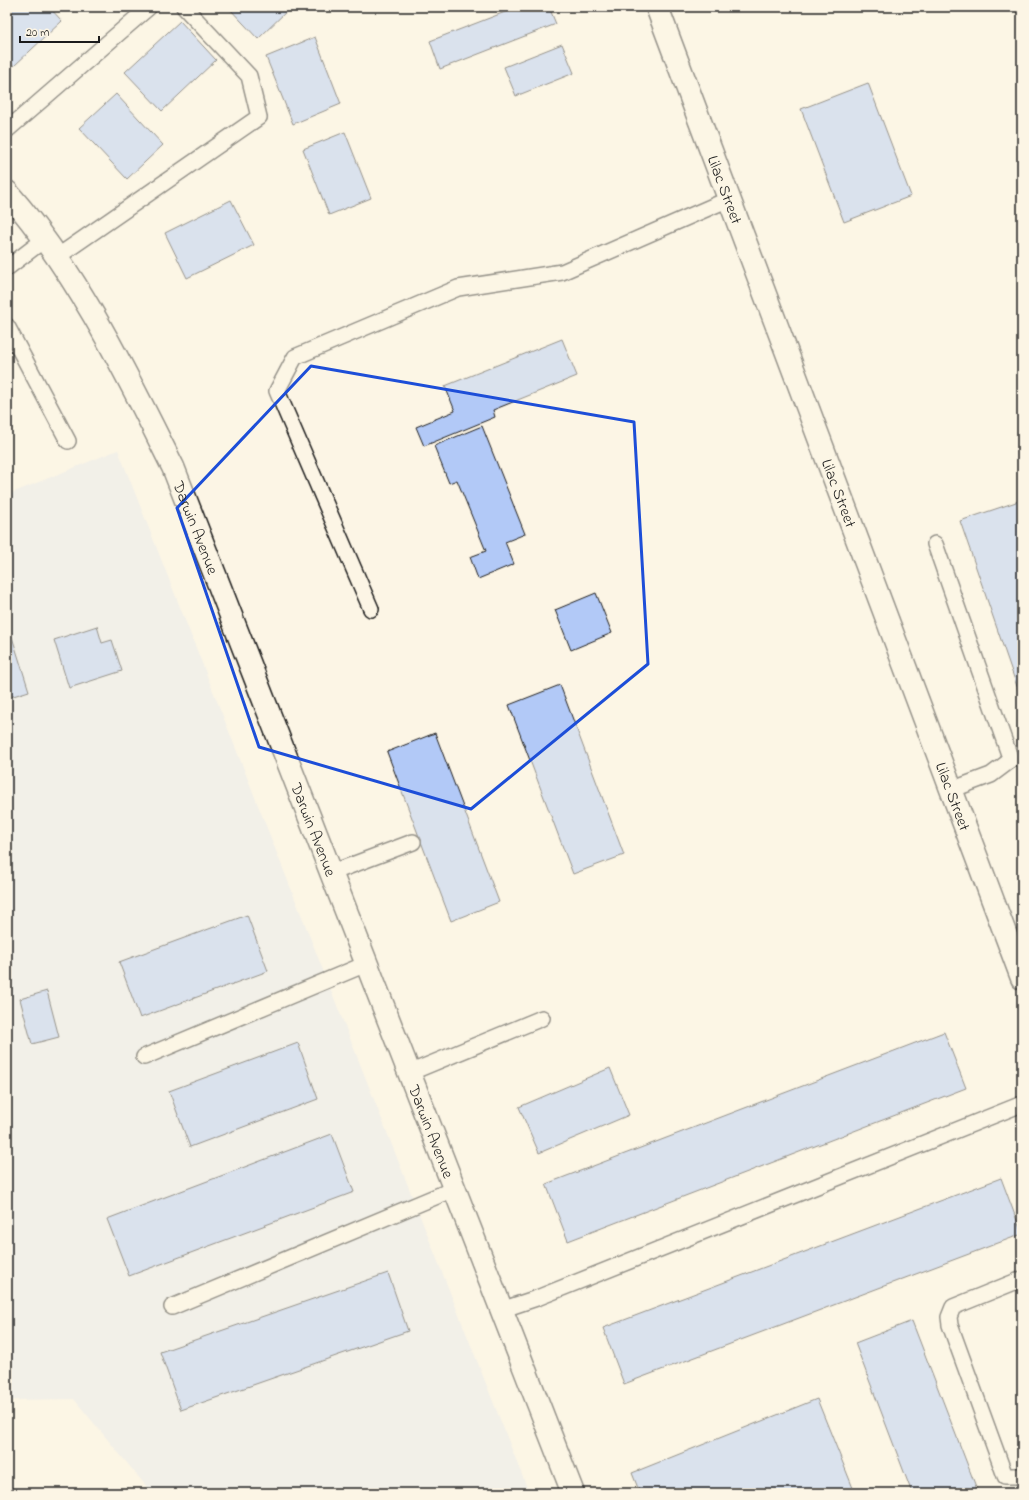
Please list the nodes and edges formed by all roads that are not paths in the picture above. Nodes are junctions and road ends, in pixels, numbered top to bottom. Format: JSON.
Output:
{"nodes":[{"id":1,"x":149,"y":7,"type":"edge"},
{"id":2,"x":184,"y":7,"type":"edge"},
{"id":3,"x":657,"y":7,"type":"edge"},
{"id":4,"x":7,"y":130,"type":"edge"},
{"id":5,"x":7,"y":192,"type":"edge"},
{"id":6,"x":729,"y":199,"type":"junction"},
{"id":7,"x":45,"y":239,"type":"junction"},
{"id":8,"x":57,"y":257,"type":"junction"},
{"id":9,"x":7,"y":268,"type":"edge"},
{"id":10,"x":7,"y":326,"type":"edge"},
{"id":11,"x":68,"y":441,"type":"dead end"},
{"id":12,"x":935,"y":544,"type":"dead end"},
{"id":13,"x":371,"y":609,"type":"dead end"},
{"id":14,"x":951,"y":790,"type":"junction"},
{"id":15,"x":413,"y":842,"type":"dead end"},
{"id":16,"x":331,"y":873,"type":"junction"},
{"id":17,"x":366,"y":964,"type":"junction"},
{"id":18,"x":1022,"y":978,"type":"edge"},
{"id":19,"x":542,"y":1018,"type":"dead end"},
{"id":20,"x":144,"y":1057,"type":"dead end"},
{"id":21,"x":409,"y":1072,"type":"junction"},
{"id":22,"x":1022,"y":1104,"type":"edge"},
{"id":23,"x":454,"y":1189,"type":"junction"},
{"id":24,"x":1022,"y":1279,"type":"edge"},
{"id":25,"x":172,"y":1307,"type":"dead end"},
{"id":26,"x":502,"y":1310,"type":"junction"},
{"id":27,"x":1022,"y":1476,"type":"edge"},
{"id":28,"x":573,"y":1493,"type":"edge"}],
"edges":[{"from":1,"to":4,"type":"lane"},
{"from":2,"to":8,"type":"lane"},
{"from":3,"to":6,"type":"street","name":"Lilac Street"},
{"from":5,"to":7,"type":"street","name":"Darwin Avenue"},
{"from":6,"to":13,"type":"lane"},
{"from":6,"to":14,"type":"street","name":"Lilac Street"},
{"from":7,"to":8,"type":"street","name":"Darwin Avenue"},
{"from":7,"to":9,"type":"lane"},
{"from":8,"to":16,"type":"street","name":"Darwin Avenue"},
{"from":10,"to":11,"type":"lane"},
{"from":12,"to":14,"type":"lane"},
{"from":14,"to":18,"type":"street","name":"Lilac Street"},
{"from":15,"to":16,"type":"lane"},
{"from":16,"to":17,"type":"street","name":"Darwin Avenue"},
{"from":17,"to":20,"type":"lane"},
{"from":17,"to":21,"type":"street","name":"Darwin Avenue"},
{"from":19,"to":21,"type":"lane"},
{"from":21,"to":23,"type":"street","name":"Darwin Avenue"},
{"from":22,"to":26,"type":"lane"},
{"from":23,"to":25,"type":"lane"},
{"from":23,"to":26,"type":"street","name":"Darwin Avenue"},
{"from":24,"to":27,"type":"lane"},
{"from":26,"to":28,"type":"street","name":"Darwin Avenue"}]}
